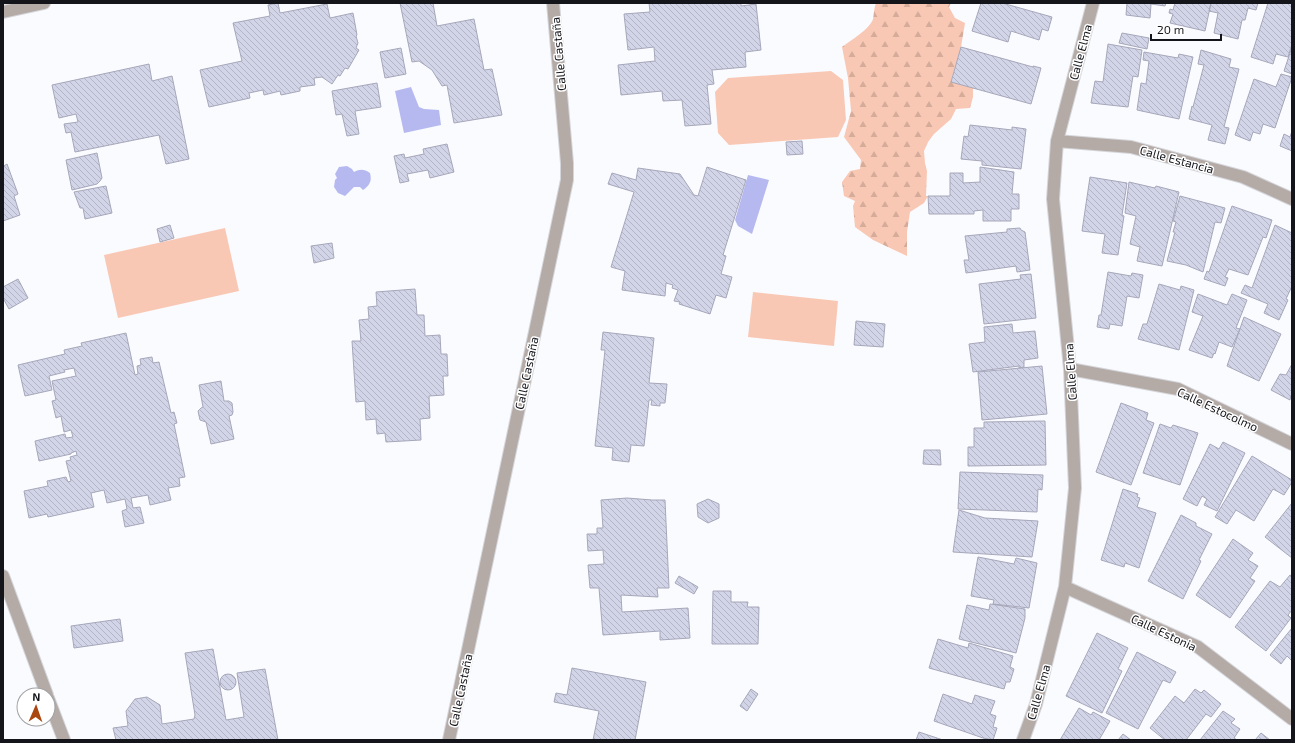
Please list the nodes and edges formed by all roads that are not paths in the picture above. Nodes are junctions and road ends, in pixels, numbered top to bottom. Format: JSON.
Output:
{"nodes":[{"id":1,"x":44,"y":3,"type":"edge"},
{"id":2,"x":553,"y":3,"type":"edge"},
{"id":3,"x":1093,"y":3,"type":"edge"},
{"id":4,"x":3,"y":12,"type":"edge"},
{"id":5,"x":1057,"y":141,"type":"junction"},
{"id":6,"x":1292,"y":199,"type":"edge"},
{"id":7,"x":1070,"y":369,"type":"junction"},
{"id":8,"x":1292,"y":444,"type":"edge"},
{"id":9,"x":3,"y":576,"type":"edge"},
{"id":10,"x":1066,"y":587,"type":"junction"},
{"id":11,"x":44,"y":687,"type":"edge"},
{"id":12,"x":56,"y":719,"type":"edge"},
{"id":13,"x":1292,"y":719,"type":"edge"},
{"id":14,"x":64,"y":740,"type":"edge"},
{"id":15,"x":449,"y":740,"type":"edge"},
{"id":16,"x":1023,"y":740,"type":"edge"}],
"edges":[{"from":1,"to":4,"type":"street"},
{"from":2,"to":15,"type":"street","name":"Calle Castaña"},
{"from":3,"to":5,"type":"street","name":"Calle Elma"},
{"from":5,"to":6,"type":"street","name":"Calle Estancia"},
{"from":5,"to":7,"type":"street","name":"Calle Elma"},
{"from":7,"to":8,"type":"street","name":"Calle Estocolmo"},
{"from":7,"to":10,"type":"street","name":"Calle Elma"},
{"from":9,"to":11,"type":"street"},
{"from":10,"to":13,"type":"street","name":"Calle Estonia"},
{"from":10,"to":16,"type":"street","name":"Calle Elma"},
{"from":12,"to":14,"type":"street"}]}
